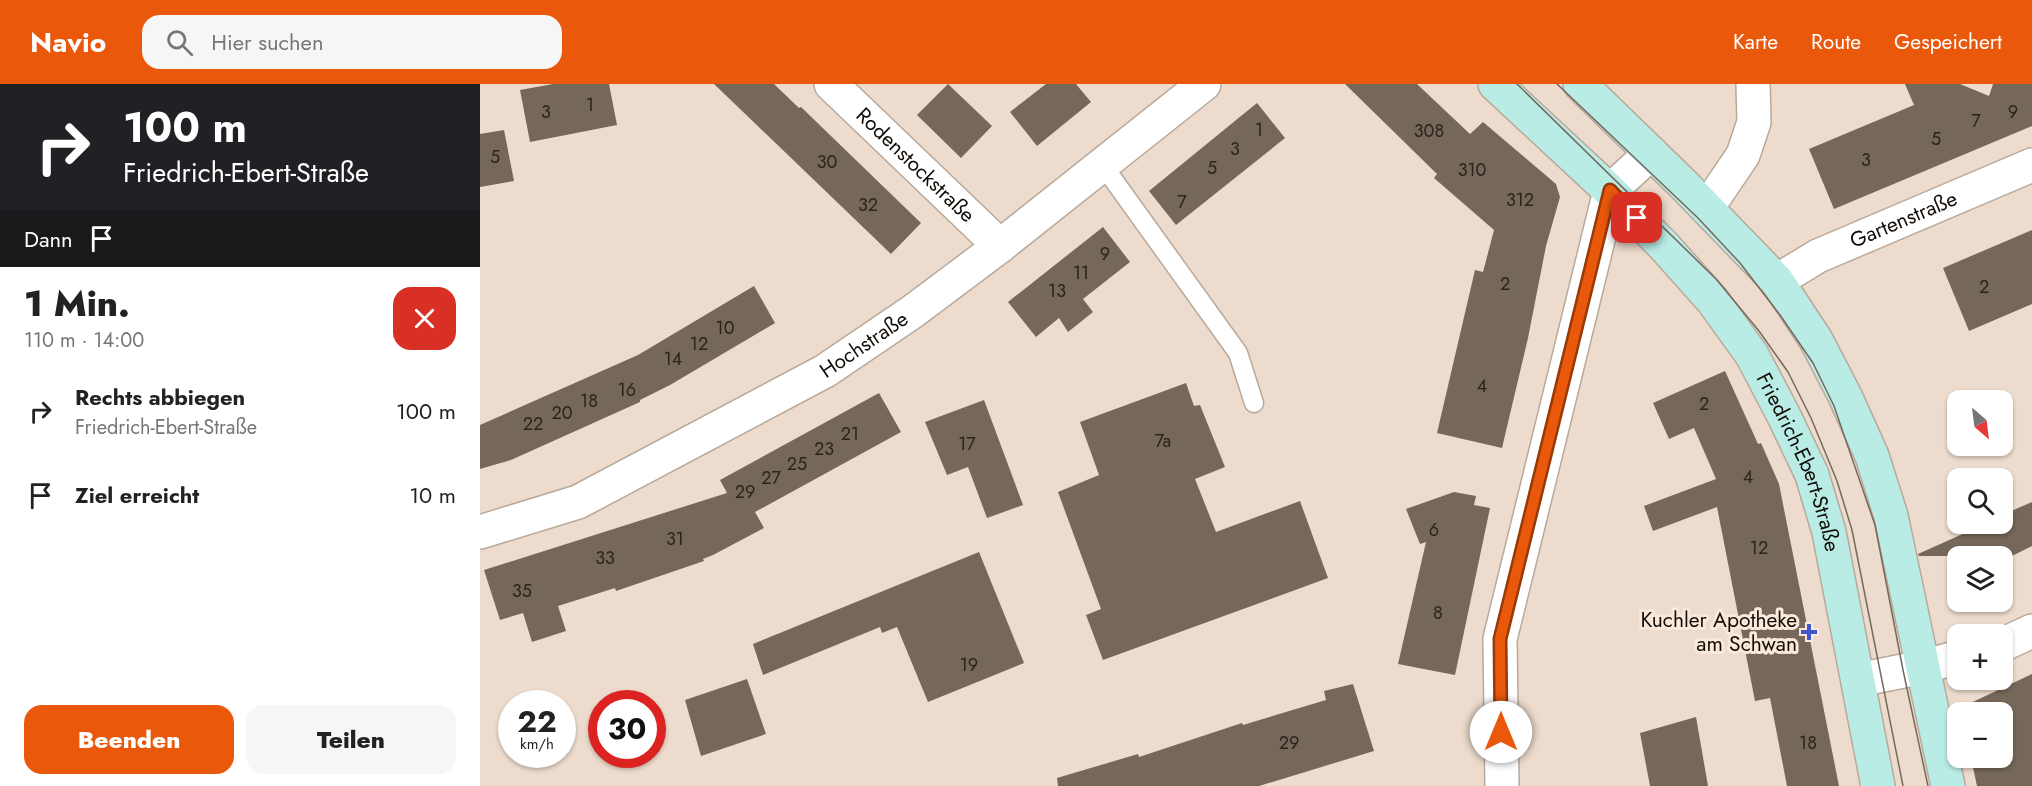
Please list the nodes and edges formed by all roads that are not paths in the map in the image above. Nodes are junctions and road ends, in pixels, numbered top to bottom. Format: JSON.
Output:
{"nodes":[{"id":1,"x":831,"y":84,"type":"edge"},
{"id":2,"x":1204,"y":84,"type":"edge"},
{"id":3,"x":1495,"y":84,"type":"edge"},
{"id":4,"x":1580,"y":84,"type":"edge"},
{"id":5,"x":1753,"y":84,"type":"edge"},
{"id":6,"x":1651,"y":153,"type":"junction"},
{"id":7,"x":1102,"y":164,"type":"junction"},
{"id":8,"x":2032,"y":165,"type":"edge"},
{"id":9,"x":1610,"y":190,"type":"junction"},
{"id":10,"x":1707,"y":208,"type":"junction"},
{"id":11,"x":1000,"y":246,"type":"junction"},
{"id":12,"x":1777,"y":281,"type":"junction"},
{"id":13,"x":1254,"y":404,"type":"dead end"},
{"id":14,"x":480,"y":532,"type":"edge"},
{"id":15,"x":2032,"y":631,"type":"edge"},
{"id":16,"x":2013,"y":640,"type":"edge"},
{"id":17,"x":1947,"y":660,"type":"edge"},
{"id":18,"x":1923,"y":667,"type":"junction"},
{"id":19,"x":1858,"y":680,"type":"junction"},
{"id":20,"x":1492,"y":783,"type":"edge"},
{"id":21,"x":1878,"y":786,"type":"edge"},
{"id":22,"x":1948,"y":786,"type":"edge"}],
"edges":[{"from":1,"to":11,"type":"street","name":"Rodenstockstraße"},
{"from":2,"to":7,"type":"street","name":"Hochstraße"},
{"from":3,"to":9,"type":"main road","name":"Friedrich-Ebert-Straße"},
{"from":4,"to":6,"type":"main road"},
{"from":5,"to":10,"type":"street"},
{"from":6,"to":9,"type":"street"},
{"from":6,"to":10,"type":"main road"},
{"from":7,"to":11,"type":"street","name":"Hochstraße"},
{"from":7,"to":13,"type":"lane"},
{"from":8,"to":12,"type":"street","name":"Gartenstraße"},
{"from":9,"to":19,"type":"main road","name":"Friedrich-Ebert-Straße"},
{"from":9,"to":20,"type":"street"},
{"from":10,"to":12,"type":"main road"},
{"from":11,"to":14,"type":"street","name":"Hochstraße"},
{"from":12,"to":18,"type":"main road"},
{"from":15,"to":16,"type":"street"},
{"from":17,"to":18,"type":"street"},
{"from":18,"to":19,"type":"street"},
{"from":18,"to":22,"type":"main road"},
{"from":19,"to":21,"type":"main road","name":"Friedrich-Ebert-Straße"}]}
